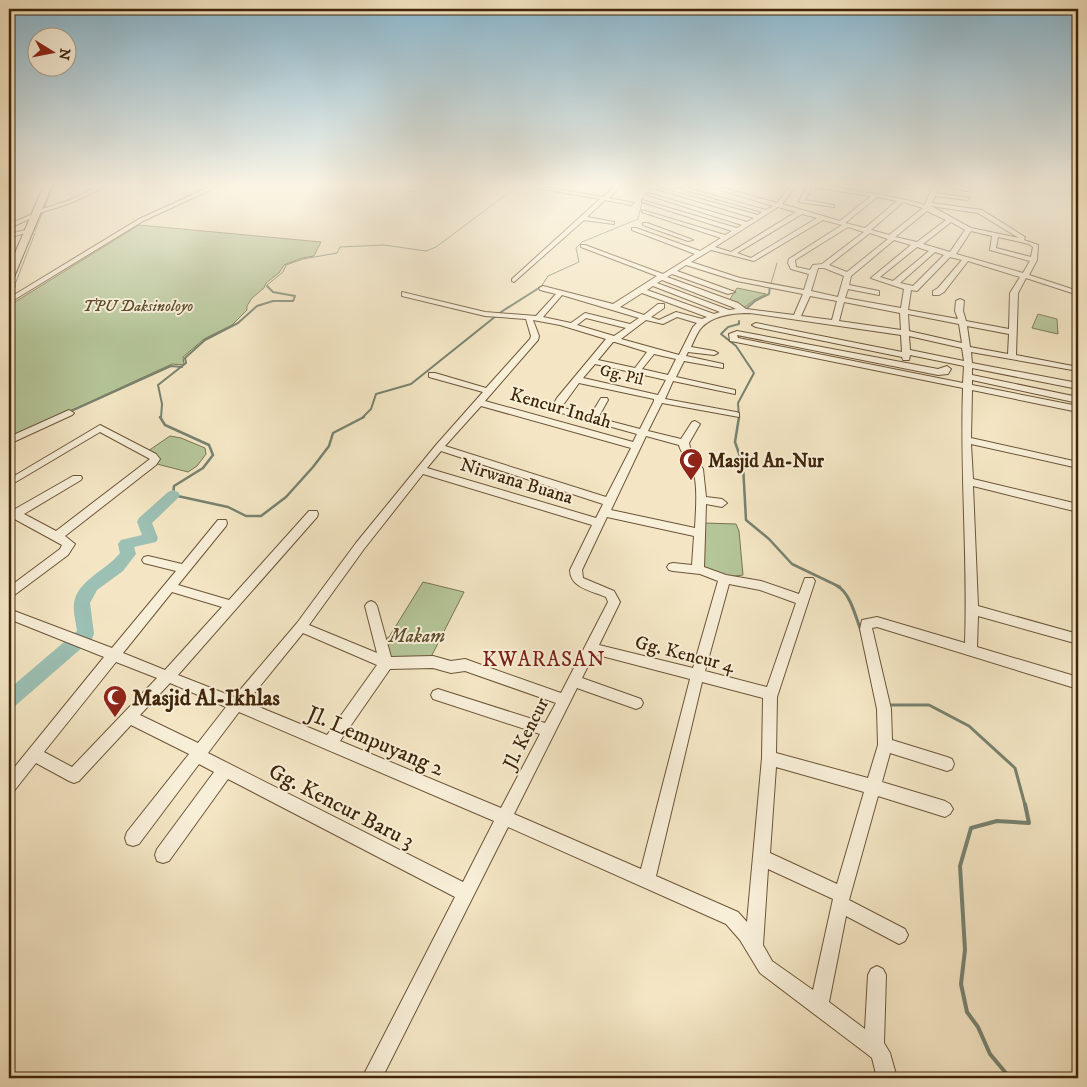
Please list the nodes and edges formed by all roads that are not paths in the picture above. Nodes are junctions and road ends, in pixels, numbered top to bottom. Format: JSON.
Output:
{"nodes":[{"id":1,"x":26,"y":236,"type":"edge"},
{"id":2,"x":115,"y":236,"type":"edge"},
{"id":3,"x":563,"y":236,"type":"edge"},
{"id":4,"x":650,"y":236,"type":"edge"},
{"id":5,"x":678,"y":236,"type":"edge"},
{"id":6,"x":697,"y":236,"type":"edge"},
{"id":7,"x":710,"y":236,"type":"edge"},
{"id":8,"x":716,"y":236,"type":"edge"},
{"id":9,"x":727,"y":236,"type":"edge"},
{"id":10,"x":761,"y":236,"type":"edge"},
{"id":11,"x":790,"y":236,"type":"edge"},
{"id":12,"x":827,"y":236,"type":"edge"},
{"id":13,"x":861,"y":236,"type":"edge"},
{"id":14,"x":888,"y":236,"type":"edge"},
{"id":15,"x":929,"y":236,"type":"edge"},
{"id":16,"x":964,"y":236,"type":"edge"},
{"id":17,"x":995,"y":236,"type":"joint"},
{"id":18,"x":1019,"y":236,"type":"edge"},
{"id":19,"x":892,"y":237,"type":"junction"},
{"id":20,"x":723,"y":238,"type":"junction"},
{"id":21,"x":690,"y":240,"type":"junction"},
{"id":22,"x":1031,"y":243,"type":"junction"},
{"id":23,"x":746,"y":245,"type":"junction"},
{"id":24,"x":917,"y":245,"type":"junction"},
{"id":25,"x":583,"y":246,"type":"dead end"},
{"id":26,"x":680,"y":246,"type":"junction"},
{"id":27,"x":709,"y":246,"type":"junction"},
{"id":28,"x":934,"y":250,"type":"junction"},
{"id":29,"x":699,"y":252,"type":"junction"},
{"id":30,"x":732,"y":254,"type":"junction"},
{"id":31,"x":951,"y":255,"type":"junction"},
{"id":32,"x":966,"y":259,"type":"junction"},
{"id":33,"x":1034,"y":260,"type":"junction"},
{"id":34,"x":684,"y":262,"type":"junction"},
{"id":35,"x":892,"y":263,"type":"junction"},
{"id":36,"x":824,"y":266,"type":"junction"},
{"id":37,"x":912,"y":268,"type":"junction"},
{"id":38,"x":670,"y":271,"type":"junction"},
{"id":39,"x":744,"y":272,"type":"dead end"},
{"id":40,"x":812,"y":272,"type":"junction"},
{"id":41,"x":10,"y":274,"type":"edge"},
{"id":42,"x":848,"y":275,"type":"junction"},
{"id":43,"x":661,"y":276,"type":"junction"},
{"id":44,"x":1026,"y":276,"type":"junction"},
{"id":45,"x":514,"y":280,"type":"dead end"},
{"id":46,"x":739,"y":280,"type":"junction"},
{"id":47,"x":651,"y":283,"type":"junction"},
{"id":48,"x":894,"y":284,"type":"junction"},
{"id":49,"x":844,"y":286,"type":"junction"},
{"id":50,"x":543,"y":288,"type":"dead end"},
{"id":51,"x":908,"y":288,"type":"junction"},
{"id":52,"x":641,"y":290,"type":"junction"},
{"id":53,"x":731,"y":292,"type":"dead end"},
{"id":54,"x":560,"y":293,"type":"junction"},
{"id":55,"x":807,"y":293,"type":"junction"},
{"id":56,"x":876,"y":293,"type":"dead end"},
{"id":57,"x":936,"y":293,"type":"dead end"},
{"id":58,"x":1078,"y":293,"type":"edge"},
{"id":59,"x":405,"y":294,"type":"dead end"},
{"id":60,"x":840,"y":300,"type":"junction"},
{"id":61,"x":9,"y":301,"type":"edge"},
{"id":62,"x":960,"y":301,"type":"dead end"},
{"id":63,"x":661,"y":306,"type":"dead end"},
{"id":64,"x":614,"y":307,"type":"junction"},
{"id":65,"x":744,"y":311,"type":"junction"},
{"id":66,"x":904,"y":311,"type":"junction"},
{"id":67,"x":729,"y":313,"type":"junction"},
{"id":68,"x":645,"y":317,"type":"junction"},
{"id":69,"x":534,"y":318,"type":"junction"},
{"id":70,"x":796,"y":318,"type":"junction"},
{"id":71,"x":709,"y":320,"type":"junction"},
{"id":72,"x":963,"y":322,"type":"junction"},
{"id":73,"x":835,"y":323,"type":"junction"},
{"id":74,"x":572,"y":325,"type":"junction"},
{"id":75,"x":756,"y":325,"type":"dead end"},
{"id":76,"x":631,"y":327,"type":"junction"},
{"id":77,"x":1013,"y":332,"type":"junction"},
{"id":78,"x":905,"y":333,"type":"junction"},
{"id":79,"x":613,"y":340,"type":"junction"},
{"id":80,"x":965,"y":347,"type":"junction"},
{"id":81,"x":652,"y":351,"type":"junction"},
{"id":82,"x":714,"y":353,"type":"dead end"},
{"id":83,"x":906,"y":353,"type":"junction"},
{"id":84,"x":682,"y":354,"type":"junction"},
{"id":85,"x":1012,"y":357,"type":"junction"},
{"id":86,"x":593,"y":361,"type":"junction"},
{"id":87,"x":968,"y":363,"type":"junction"},
{"id":88,"x":720,"y":366,"type":"dead end"},
{"id":89,"x":904,"y":369,"type":"junction"},
{"id":90,"x":947,"y":369,"type":"dead end"},
{"id":91,"x":1078,"y":369,"type":"edge"},
{"id":92,"x":637,"y":371,"type":"junction"},
{"id":93,"x":432,"y":375,"type":"dead end"},
{"id":94,"x":670,"y":379,"type":"junction"},
{"id":95,"x":578,"y":380,"type":"junction"},
{"id":96,"x":967,"y":381,"type":"junction"},
{"id":97,"x":1078,"y":386,"type":"edge"},
{"id":98,"x":487,"y":391,"type":"junction"},
{"id":99,"x":732,"y":392,"type":"dead end"},
{"id":100,"x":604,"y":400,"type":"dead end"},
{"id":101,"x":659,"y":400,"type":"junction"},
{"id":102,"x":1078,"y":400,"type":"edge"},
{"id":103,"x":478,"y":402,"type":"junction"},
{"id":104,"x":1078,"y":409,"type":"edge"},
{"id":105,"x":69,"y":413,"type":"dead end"},
{"id":106,"x":736,"y":415,"type":"dead end"},
{"id":107,"x":592,"y":420,"type":"junction"},
{"id":108,"x":695,"y":424,"type":"dead end"},
{"id":109,"x":642,"y":432,"type":"junction"},
{"id":110,"x":966,"y":440,"type":"junction"},
{"id":111,"x":9,"y":441,"type":"edge"},
{"id":112,"x":684,"y":443,"type":"junction"},
{"id":113,"x":636,"y":446,"type":"junction"},
{"id":114,"x":439,"y":447,"type":"junction"},
{"id":115,"x":1078,"y":465,"type":"edge"},
{"id":116,"x":425,"y":471,"type":"dead end"},
{"id":117,"x":77,"y":478,"type":"dead end"},
{"id":118,"x":969,"y":482,"type":"junction"},
{"id":119,"x":9,"y":483,"type":"edge"},
{"id":120,"x":700,"y":500,"type":"junction"},
{"id":121,"x":722,"y":503,"type":"dead end"},
{"id":122,"x":1078,"y":508,"type":"edge"},
{"id":123,"x":604,"y":512,"type":"junction"},
{"id":124,"x":12,"y":513,"type":"edge"},
{"id":125,"x":313,"y":514,"type":"dead end"},
{"id":126,"x":222,"y":524,"type":"dead end"},
{"id":127,"x":700,"y":533,"type":"junction"},
{"id":128,"x":57,"y":536,"type":"junction"},
{"id":129,"x":148,"y":560,"type":"dead end"},
{"id":130,"x":673,"y":567,"type":"dead end"},
{"id":131,"x":186,"y":569,"type":"junction"},
{"id":132,"x":699,"y":570,"type":"junction"},
{"id":133,"x":725,"y":579,"type":"junction"},
{"id":134,"x":809,"y":581,"type":"dead end"},
{"id":135,"x":171,"y":587,"type":"junction"},
{"id":136,"x":9,"y":592,"type":"edge"},
{"id":137,"x":802,"y":600,"type":"junction"},
{"id":138,"x":231,"y":605,"type":"junction"},
{"id":139,"x":371,"y":606,"type":"dead end"},
{"id":140,"x":972,"y":609,"type":"junction"},
{"id":141,"x":9,"y":614,"type":"edge"},
{"id":142,"x":301,"y":627,"type":"junction"},
{"id":143,"x":1078,"y":639,"type":"edge"},
{"id":144,"x":590,"y":648,"type":"junction"},
{"id":145,"x":971,"y":649,"type":"junction"},
{"id":146,"x":114,"y":655,"type":"junction"},
{"id":147,"x":386,"y":663,"type":"junction"},
{"id":148,"x":168,"y":676,"type":"junction"},
{"id":149,"x":697,"y":676,"type":"junction"},
{"id":150,"x":573,"y":681,"type":"junction"},
{"id":151,"x":1078,"y":683,"type":"edge"},
{"id":152,"x":771,"y":694,"type":"junction"},
{"id":153,"x":438,"y":695,"type":"dead end"},
{"id":154,"x":564,"y":700,"type":"junction"},
{"id":155,"x":237,"y":704,"type":"junction"},
{"id":156,"x":636,"y":704,"type":"dead end"},
{"id":157,"x":130,"y":717,"type":"junction"},
{"id":158,"x":548,"y":730,"type":"junction"},
{"id":159,"x":330,"y":743,"type":"junction"},
{"id":160,"x":885,"y":745,"type":"junction"},
{"id":161,"x":33,"y":754,"type":"junction"},
{"id":162,"x":199,"y":754,"type":"junction"},
{"id":163,"x":769,"y":758,"type":"junction"},
{"id":164,"x":947,"y":764,"type":"dead end"},
{"id":165,"x":225,"y":770,"type":"junction"},
{"id":166,"x":9,"y":786,"type":"edge"},
{"id":167,"x":874,"y":786,"type":"junction"},
{"id":168,"x":945,"y":809,"type":"dead end"},
{"id":169,"x":503,"y":816,"type":"junction"},
{"id":170,"x":133,"y":838,"type":"dead end"},
{"id":171,"x":163,"y":854,"type":"dead end"},
{"id":172,"x":760,"y":857,"type":"junction"},
{"id":173,"x":646,"y":881,"type":"junction"},
{"id":174,"x":466,"y":893,"type":"junction"},
{"id":175,"x":841,"y":900,"type":"junction"},
{"id":176,"x":899,"y":935,"type":"dead end"},
{"id":177,"x":754,"y":948,"type":"junction"},
{"id":178,"x":877,"y":975,"type":"dead end"},
{"id":179,"x":819,"y":1006,"type":"junction"},
{"id":180,"x":874,"y":1047,"type":"junction"},
{"id":181,"x":372,"y":1078,"type":"edge"},
{"id":182,"x":887,"y":1078,"type":"edge"}],
"edges":[{"from":1,"to":41,"type":"main road"},
{"from":2,"to":61,"type":"street"},
{"from":3,"to":45,"type":"street"},
{"from":4,"to":26,"type":"street"},
{"from":5,"to":21,"type":"street"},
{"from":6,"to":21,"type":"street"},
{"from":7,"to":20,"type":"street"},
{"from":8,"to":20,"type":"street"},
{"from":9,"to":20,"type":"street"},
{"from":10,"to":23,"type":"street"},
{"from":11,"to":30,"type":"street"},
{"from":12,"to":40,"type":"street"},
{"from":13,"to":36,"type":"street"},
{"from":14,"to":19,"type":"street"},
{"from":15,"to":24,"type":"street"},
{"from":16,"to":31,"type":"street"},
{"from":17,"to":22,"type":"street"},
{"from":17,"to":33,"type":"street"},
{"from":18,"to":22,"type":"street"},
{"from":19,"to":24,"type":"street"},
{"from":19,"to":42,"type":"street"},
{"from":20,"to":23,"type":"street"},
{"from":20,"to":27,"type":"street"},
{"from":21,"to":26,"type":"street"},
{"from":22,"to":33,"type":"street"},
{"from":23,"to":30,"type":"street"},
{"from":24,"to":28,"type":"street"},
{"from":24,"to":35,"type":"street"},
{"from":25,"to":43,"type":"street"},
{"from":26,"to":29,"type":"street"},
{"from":27,"to":29,"type":"street"},
{"from":27,"to":30,"type":"street"},
{"from":28,"to":31,"type":"street"},
{"from":28,"to":37,"type":"street"},
{"from":29,"to":34,"type":"street"},
{"from":31,"to":32,"type":"street"},
{"from":31,"to":51,"type":"street"},
{"from":32,"to":44,"type":"street"},
{"from":32,"to":57,"type":"street"},
{"from":33,"to":44,"type":"street"},
{"from":34,"to":38,"type":"street"},
{"from":34,"to":46,"type":"street"},
{"from":35,"to":37,"type":"street"},
{"from":35,"to":48,"type":"street"},
{"from":36,"to":40,"type":"street"},
{"from":36,"to":42,"type":"street"},
{"from":37,"to":48,"type":"street"},
{"from":38,"to":43,"type":"street"},
{"from":38,"to":53,"type":"street"},
{"from":39,"to":46,"type":"street"},
{"from":40,"to":55,"type":"street"},
{"from":42,"to":49,"type":"street"},
{"from":43,"to":47,"type":"street"},
{"from":43,"to":65,"type":"street"},
{"from":44,"to":58,"type":"street"},
{"from":44,"to":77,"type":"street"},
{"from":46,"to":55,"type":"street"},
{"from":47,"to":52,"type":"street"},
{"from":47,"to":67,"type":"street"},
{"from":48,"to":51,"type":"street"},
{"from":49,"to":56,"type":"street"},
{"from":49,"to":60,"type":"street"},
{"from":50,"to":54,"type":"street"},
{"from":51,"to":66,"type":"street"},
{"from":52,"to":64,"type":"street"},
{"from":52,"to":71,"type":"street"},
{"from":54,"to":64,"type":"street"},
{"from":54,"to":69,"type":"street"},
{"from":55,"to":60,"type":"street"},
{"from":55,"to":70,"type":"street"},
{"from":59,"to":69,"type":"street"},
{"from":60,"to":66,"type":"street"},
{"from":60,"to":73,"type":"street"},
{"from":62,"to":72,"type":"street"},
{"from":63,"to":68,"type":"street"},
{"from":64,"to":68,"type":"street"},
{"from":65,"to":67,"type":"street"},
{"from":65,"to":70,"type":"street"},
{"from":66,"to":72,"type":"street"},
{"from":66,"to":78,"type":"street"},
{"from":67,"to":71,"type":"street"},
{"from":68,"to":71,"type":"street"},
{"from":68,"to":76,"type":"street"},
{"from":69,"to":74,"type":"street"},
{"from":69,"to":98,"type":"street"},
{"from":70,"to":73,"type":"street"},
{"from":71,"to":84,"type":"street","name":"Jl. Kencur"},
{"from":72,"to":77,"type":"street"},
{"from":72,"to":80,"type":"street"},
{"from":73,"to":78,"type":"street"},
{"from":74,"to":76,"type":"street"},
{"from":74,"to":79,"type":"street"},
{"from":75,"to":83,"type":"street"},
{"from":76,"to":79,"type":"street"},
{"from":77,"to":85,"type":"street"},
{"from":78,"to":80,"type":"street"},
{"from":78,"to":83,"type":"street"},
{"from":79,"to":81,"type":"street"},
{"from":79,"to":86,"type":"street"},
{"from":80,"to":85,"type":"street"},
{"from":80,"to":87,"type":"street"},
{"from":81,"to":84,"type":"street"},
{"from":81,"to":92,"type":"street"},
{"from":82,"to":84,"type":"street"},
{"from":83,"to":87,"type":"street"},
{"from":83,"to":89,"type":"street"},
{"from":84,"to":88,"type":"street"},
{"from":84,"to":94,"type":"street","name":"Jl. Kencur"},
{"from":85,"to":91,"type":"street"},
{"from":86,"to":92,"type":"street"},
{"from":86,"to":95,"type":"street"},
{"from":87,"to":96,"type":"street"},
{"from":87,"to":97,"type":"street"},
{"from":89,"to":89,"type":"street"},
{"from":89,"to":90,"type":"street"},
{"from":89,"to":96,"type":"street"},
{"from":92,"to":94,"type":"street"},
{"from":93,"to":98,"type":"street"},
{"from":94,"to":99,"type":"street"},
{"from":94,"to":101,"type":"street","name":"Jl. Kencur"},
{"from":95,"to":101,"type":"street","name":"Gg. Pil"},
{"from":95,"to":107,"type":"street"},
{"from":96,"to":102,"type":"street"},
{"from":96,"to":104,"type":"street"},
{"from":96,"to":110,"type":"street"},
{"from":98,"to":103,"type":"street"},
{"from":100,"to":107,"type":"street"},
{"from":101,"to":106,"type":"street","name":"Gg. Pil"},
{"from":101,"to":109,"type":"street","name":"Jl. Kencur"},
{"from":103,"to":113,"type":"street","name":"Kencur Indah"},
{"from":103,"to":114,"type":"street"},
{"from":105,"to":111,"type":"street"},
{"from":107,"to":109,"type":"street"},
{"from":108,"to":112,"type":"street"},
{"from":109,"to":112,"type":"street"},
{"from":109,"to":113,"type":"street","name":"Jl. Kencur"},
{"from":110,"to":115,"type":"street"},
{"from":110,"to":118,"type":"street"},
{"from":112,"to":120,"type":"street"},
{"from":113,"to":123,"type":"street","name":"Jl. Kencur"},
{"from":114,"to":123,"type":"street"},
{"from":114,"to":142,"type":"street"},
{"from":116,"to":123,"type":"street","name":"Nirwana Buana"},
{"from":117,"to":124,"type":"street"},
{"from":118,"to":122,"type":"street"},
{"from":118,"to":140,"type":"street"},
{"from":119,"to":128,"type":"street"},
{"from":120,"to":121,"type":"street"},
{"from":120,"to":127,"type":"street"},
{"from":123,"to":127,"type":"street"},
{"from":123,"to":144,"type":"street","name":"Jl. Kencur"},
{"from":124,"to":128,"type":"street"},
{"from":125,"to":138,"type":"street"},
{"from":126,"to":131,"type":"street"},
{"from":127,"to":132,"type":"street"},
{"from":128,"to":136,"type":"street"},
{"from":129,"to":131,"type":"street"},
{"from":130,"to":132,"type":"street"},
{"from":131,"to":135,"type":"street"},
{"from":132,"to":133,"type":"street"},
{"from":133,"to":137,"type":"street"},
{"from":133,"to":149,"type":"street"},
{"from":134,"to":137,"type":"street"},
{"from":135,"to":138,"type":"street"},
{"from":135,"to":146,"type":"street"},
{"from":137,"to":152,"type":"street"},
{"from":138,"to":148,"type":"street"},
{"from":139,"to":147,"type":"street"},
{"from":140,"to":143,"type":"street"},
{"from":140,"to":145,"type":"street"},
{"from":141,"to":146,"type":"street","name":"Jl. Lempuyang 2"},
{"from":142,"to":147,"type":"street"},
{"from":142,"to":155,"type":"street"},
{"from":144,"to":149,"type":"street","name":"Gg. Kencur 4"},
{"from":144,"to":150,"type":"street","name":"Jl. Kencur"},
{"from":145,"to":151,"type":"street"},
{"from":145,"to":160,"type":"street"},
{"from":146,"to":148,"type":"street","name":"Jl. Lempuyang 2"},
{"from":146,"to":161,"type":"street"},
{"from":147,"to":154,"type":"street"},
{"from":147,"to":159,"type":"street"},
{"from":148,"to":155,"type":"street","name":"Jl. Lempuyang 2"},
{"from":148,"to":157,"type":"street"},
{"from":149,"to":152,"type":"street","name":"Gg. Kencur 4"},
{"from":149,"to":173,"type":"street"},
{"from":150,"to":154,"type":"street","name":"Jl. Kencur"},
{"from":150,"to":156,"type":"street"},
{"from":152,"to":163,"type":"street"},
{"from":153,"to":158,"type":"street"},
{"from":154,"to":158,"type":"street","name":"Jl. Kencur"},
{"from":155,"to":159,"type":"street","name":"Jl. Lempuyang 2"},
{"from":155,"to":162,"type":"street"},
{"from":157,"to":161,"type":"street"},
{"from":157,"to":162,"type":"street","name":"Gg. Kencur Baru 3"},
{"from":158,"to":169,"type":"street","name":"Jl. Kencur"},
{"from":159,"to":169,"type":"street","name":"Jl. Lempuyang 2"},
{"from":160,"to":164,"type":"street"},
{"from":160,"to":167,"type":"street"},
{"from":161,"to":166,"type":"street"},
{"from":162,"to":165,"type":"street","name":"Gg. Kencur Baru 3"},
{"from":162,"to":170,"type":"street"},
{"from":163,"to":167,"type":"street"},
{"from":163,"to":172,"type":"street"},
{"from":165,"to":171,"type":"street"},
{"from":165,"to":174,"type":"street","name":"Gg. Kencur Baru 3"},
{"from":167,"to":168,"type":"street"},
{"from":167,"to":175,"type":"street"},
{"from":169,"to":173,"type":"street","name":"Jl. Lempuyang 2"},
{"from":169,"to":174,"type":"street","name":"Jl. Kencur"},
{"from":172,"to":175,"type":"street"},
{"from":172,"to":177,"type":"street"},
{"from":173,"to":177,"type":"street","name":"Jl. Lempuyang 2"},
{"from":174,"to":181,"type":"street","name":"Jl. Kencur"},
{"from":175,"to":176,"type":"street"},
{"from":175,"to":179,"type":"street"},
{"from":177,"to":179,"type":"street","name":"Jl. Lempuyang 2"},
{"from":178,"to":180,"type":"street"},
{"from":179,"to":180,"type":"street","name":"Jl. Lempuyang 2"},
{"from":180,"to":182,"type":"street"}]}
